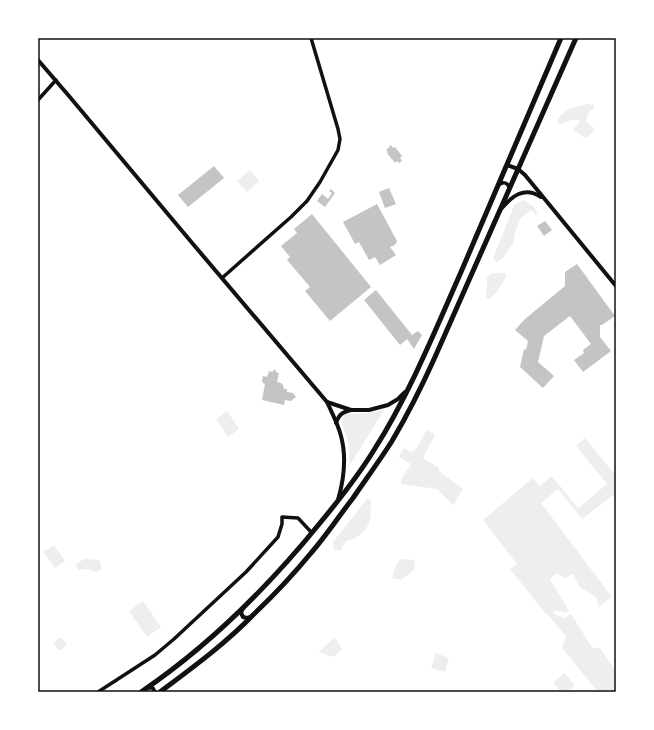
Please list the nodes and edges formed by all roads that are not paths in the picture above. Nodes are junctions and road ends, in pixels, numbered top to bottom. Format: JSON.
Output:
{"nodes":[{"id":1,"x":311,"y":38,"type":"edge"},
{"id":2,"x":561,"y":38,"type":"edge"},
{"id":3,"x":576,"y":38,"type":"edge"},
{"id":4,"x":38,"y":60,"type":"edge"},
{"id":5,"x":56,"y":80,"type":"junction"},
{"id":6,"x":38,"y":100,"type":"edge"},
{"id":7,"x":507,"y":165,"type":"junction"},
{"id":8,"x":518,"y":169,"type":"junction"},
{"id":9,"x":498,"y":186,"type":"junction"},
{"id":10,"x":509,"y":190,"type":"junction"},
{"id":11,"x":545,"y":199,"type":"junction"},
{"id":12,"x":500,"y":211,"type":"junction"},
{"id":13,"x":222,"y":278,"type":"junction"},
{"id":14,"x":616,"y":286,"type":"edge"},
{"id":15,"x":408,"y":388,"type":"junction"},
{"id":16,"x":327,"y":402,"type":"junction"},
{"id":17,"x":351,"y":410,"type":"junction"},
{"id":18,"x":336,"y":423,"type":"junction"},
{"id":19,"x":338,"y":501,"type":"junction"},
{"id":20,"x":312,"y":533,"type":"junction"},
{"id":21,"x":244,"y":608,"type":"junction"},
{"id":22,"x":252,"y":616,"type":"junction"},
{"id":23,"x":147,"y":688,"type":"junction"},
{"id":24,"x":98,"y":692,"type":"edge"},
{"id":25,"x":141,"y":692,"type":"edge"},
{"id":26,"x":155,"y":692,"type":"edge"},
{"id":27,"x":160,"y":692,"type":"edge"}],
"edges":[{"from":1,"to":13,"type":"street"},
{"from":2,"to":7,"type":"main road"},
{"from":3,"to":8,"type":"main road"},
{"from":4,"to":5,"type":"street"},
{"from":5,"to":6,"type":"street"},
{"from":5,"to":13,"type":"street"},
{"from":7,"to":8,"type":"street"},
{"from":7,"to":9,"type":"main road"},
{"from":8,"to":10,"type":"main road"},
{"from":8,"to":11,"type":"street"},
{"from":9,"to":10,"type":"street"},
{"from":9,"to":15,"type":"main road"},
{"from":10,"to":12,"type":"main road"},
{"from":11,"to":12,"type":"street"},
{"from":11,"to":14,"type":"street"},
{"from":12,"to":22,"type":"main road"},
{"from":13,"to":16,"type":"street"},
{"from":15,"to":17,"type":"street"},
{"from":15,"to":19,"type":"main road"},
{"from":16,"to":17,"type":"street"},
{"from":16,"to":18,"type":"street"},
{"from":17,"to":18,"type":"street"},
{"from":18,"to":19,"type":"street"},
{"from":19,"to":20,"type":"main road"},
{"from":20,"to":21,"type":"main road"},
{"from":20,"to":24,"type":"street"},
{"from":21,"to":22,"type":"street"},
{"from":21,"to":23,"type":"main road"},
{"from":22,"to":27,"type":"main road"},
{"from":23,"to":25,"type":"main road"},
{"from":23,"to":26,"type":"street"}]}
